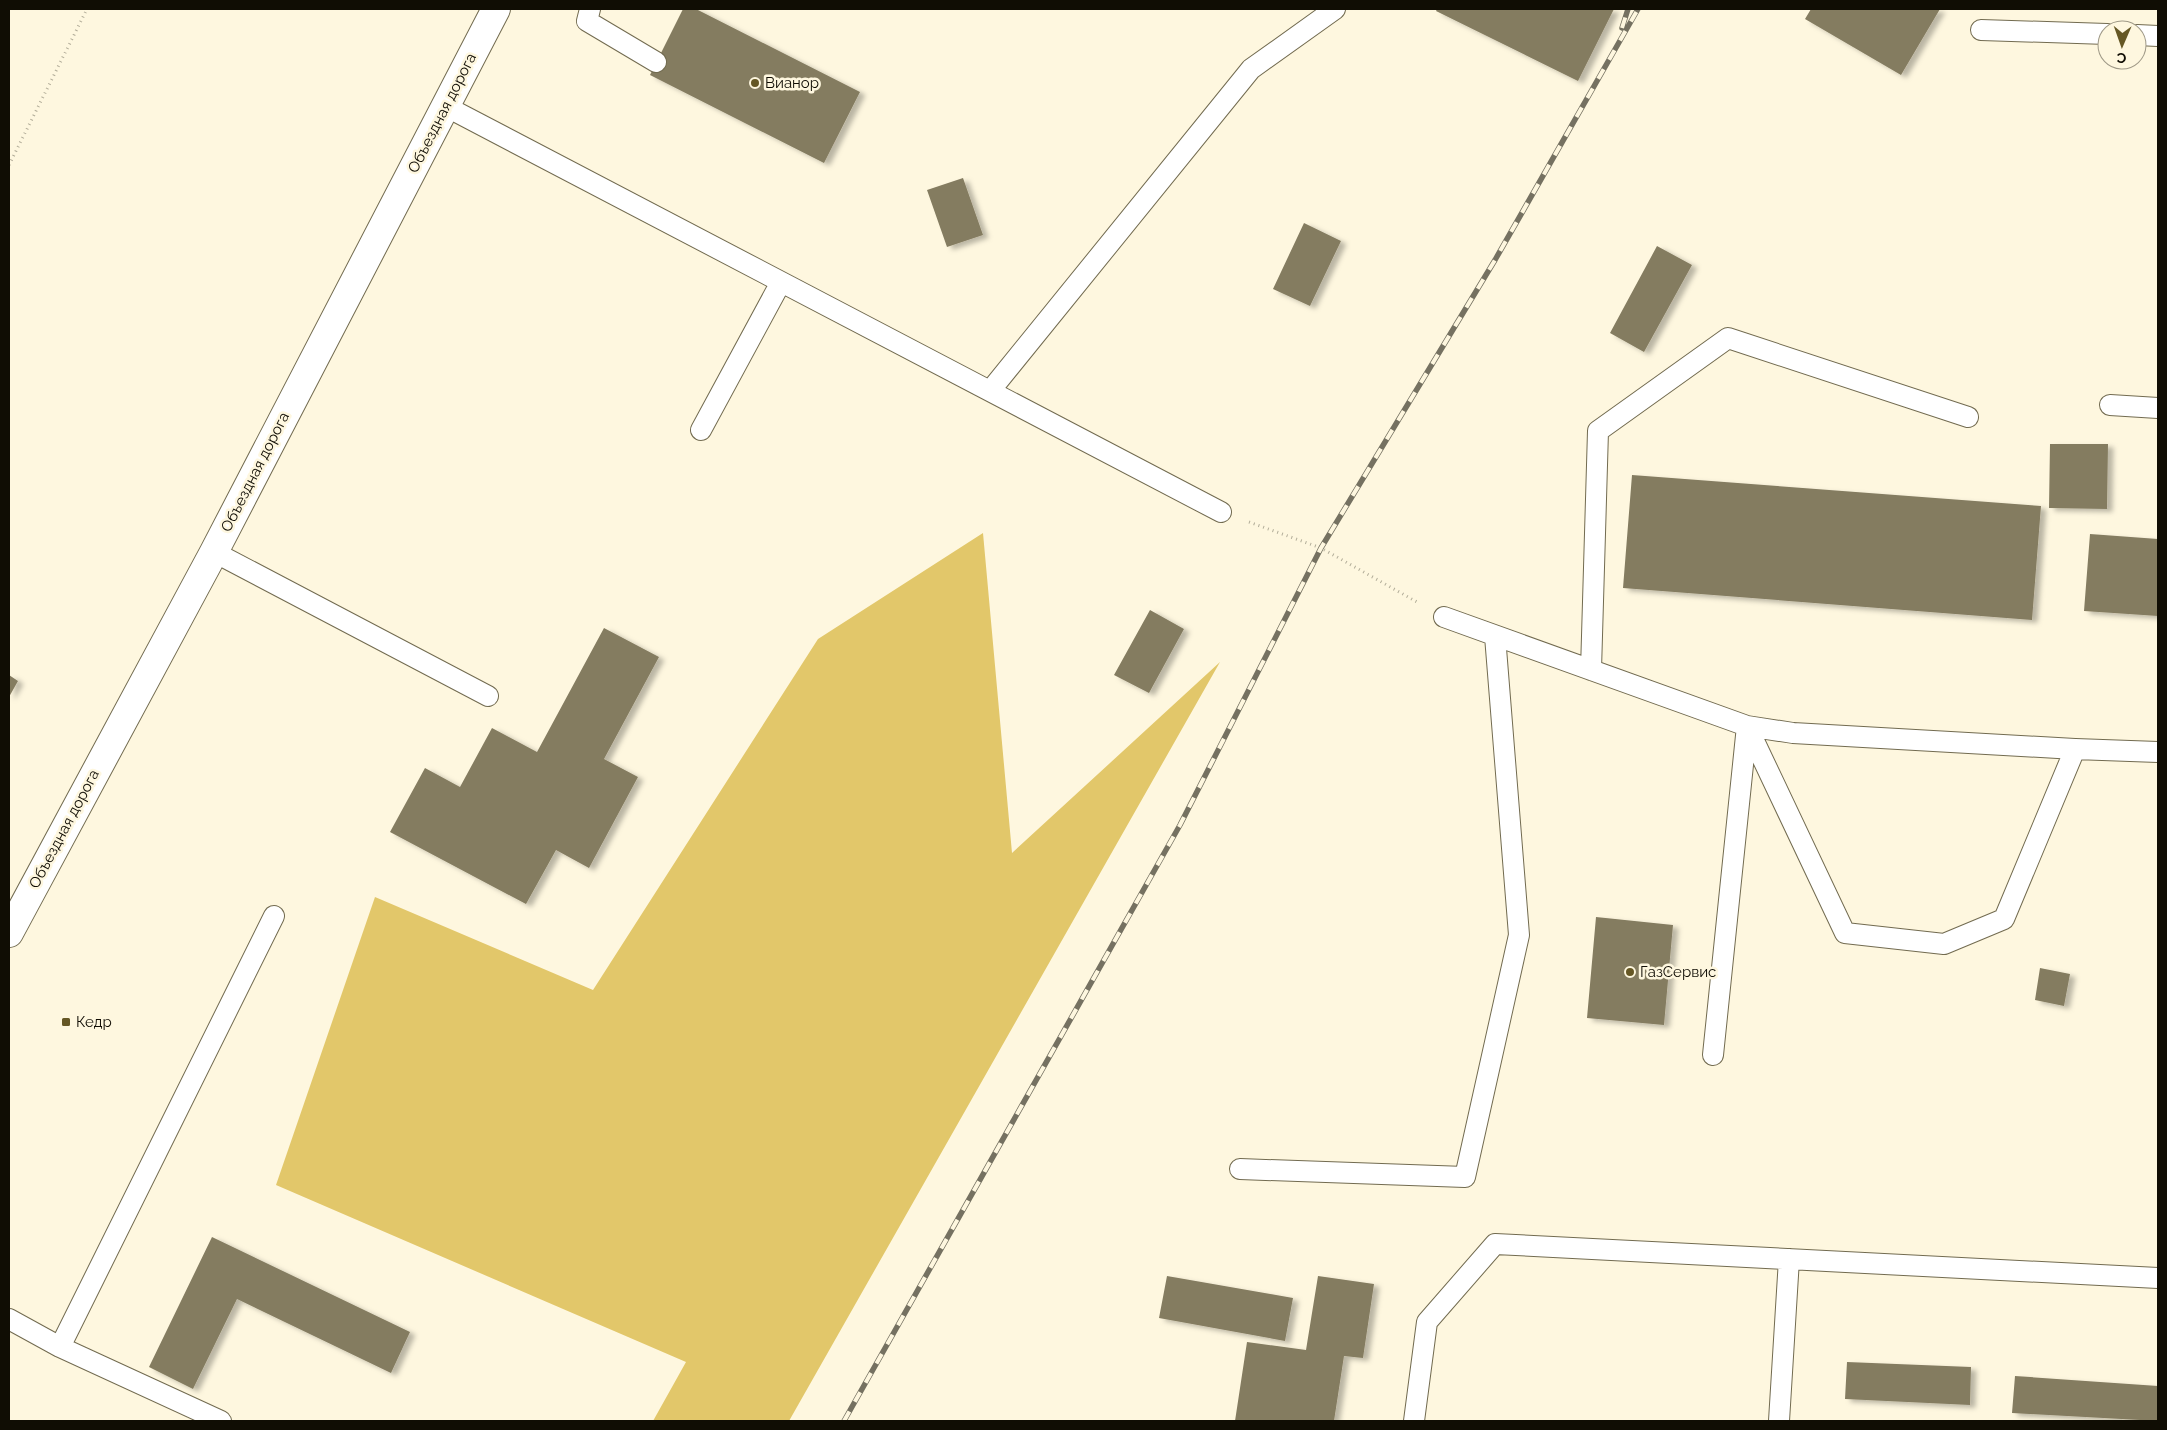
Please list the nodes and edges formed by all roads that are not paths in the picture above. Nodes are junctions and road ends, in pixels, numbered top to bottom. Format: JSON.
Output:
{"nodes":[{"id":1,"x":590,"y":9,"type":"edge"},
{"id":2,"x":1335,"y":9,"type":"edge"},
{"id":3,"x":493,"y":10,"type":"edge"},
{"id":4,"x":1981,"y":30,"type":"dead end"},
{"id":5,"x":2097,"y":34,"type":"edge"},
{"id":6,"x":656,"y":62,"type":"dead end"},
{"id":7,"x":445,"y":106,"type":"junction"},
{"id":8,"x":781,"y":282,"type":"junction"},
{"id":9,"x":990,"y":391,"type":"junction"},
{"id":10,"x":2110,"y":405,"type":"dead end"},
{"id":11,"x":2158,"y":408,"type":"edge"},
{"id":12,"x":1968,"y":416,"type":"dead end"},
{"id":13,"x":701,"y":430,"type":"dead end"},
{"id":14,"x":1221,"y":512,"type":"road end"},
{"id":15,"x":214,"y":552,"type":"junction"},
{"id":16,"x":1444,"y":617,"type":"road end"},
{"id":17,"x":1495,"y":636,"type":"junction"},
{"id":18,"x":1591,"y":670,"type":"junction"},
{"id":19,"x":488,"y":696,"type":"dead end"},
{"id":20,"x":1747,"y":726,"type":"junction"},
{"id":21,"x":2075,"y":749,"type":"junction"},
{"id":22,"x":2158,"y":752,"type":"edge"},
{"id":23,"x":15,"y":907,"type":"edge"},
{"id":24,"x":274,"y":916,"type":"dead end"},
{"id":25,"x":9,"y":933,"type":"edge"},
{"id":26,"x":1713,"y":1055,"type":"dead end"},
{"id":27,"x":1240,"y":1169,"type":"dead end"},
{"id":28,"x":1788,"y":1259,"type":"junction"},
{"id":29,"x":2158,"y":1278,"type":"edge"},
{"id":30,"x":9,"y":1319,"type":"edge"},
{"id":31,"x":60,"y":1347,"type":"junction"},
{"id":32,"x":221,"y":1421,"type":"edge"},
{"id":33,"x":1414,"y":1421,"type":"edge"},
{"id":34,"x":1779,"y":1421,"type":"edge"}],
"edges":[{"from":1,"to":6,"type":"lane"},
{"from":2,"to":9,"type":"lane"},
{"from":3,"to":7,"type":"main road","name":"Объездная дорога"},
{"from":4,"to":5,"type":"lane"},
{"from":7,"to":8,"type":"lane"},
{"from":7,"to":15,"type":"main road","name":"Объездная дорога"},
{"from":8,"to":9,"type":"lane"},
{"from":8,"to":13,"type":"lane"},
{"from":9,"to":14,"type":"lane"},
{"from":10,"to":11,"type":"lane"},
{"from":12,"to":18,"type":"lane"},
{"from":15,"to":19,"type":"lane"},
{"from":15,"to":23,"type":"main road","name":"Объездная дорога"},
{"from":16,"to":17,"type":"lane"},
{"from":17,"to":18,"type":"lane"},
{"from":17,"to":27,"type":"lane"},
{"from":18,"to":20,"type":"lane"},
{"from":20,"to":21,"type":"lane"},
{"from":20,"to":21,"type":"lane"},
{"from":20,"to":26,"type":"lane"},
{"from":21,"to":22,"type":"lane"},
{"from":23,"to":25,"type":"main road","name":"Объездная дорога"},
{"from":24,"to":31,"type":"lane"},
{"from":28,"to":29,"type":"lane"},
{"from":28,"to":33,"type":"lane"},
{"from":28,"to":34,"type":"lane"},
{"from":30,"to":31,"type":"lane"},
{"from":31,"to":32,"type":"lane"}]}
